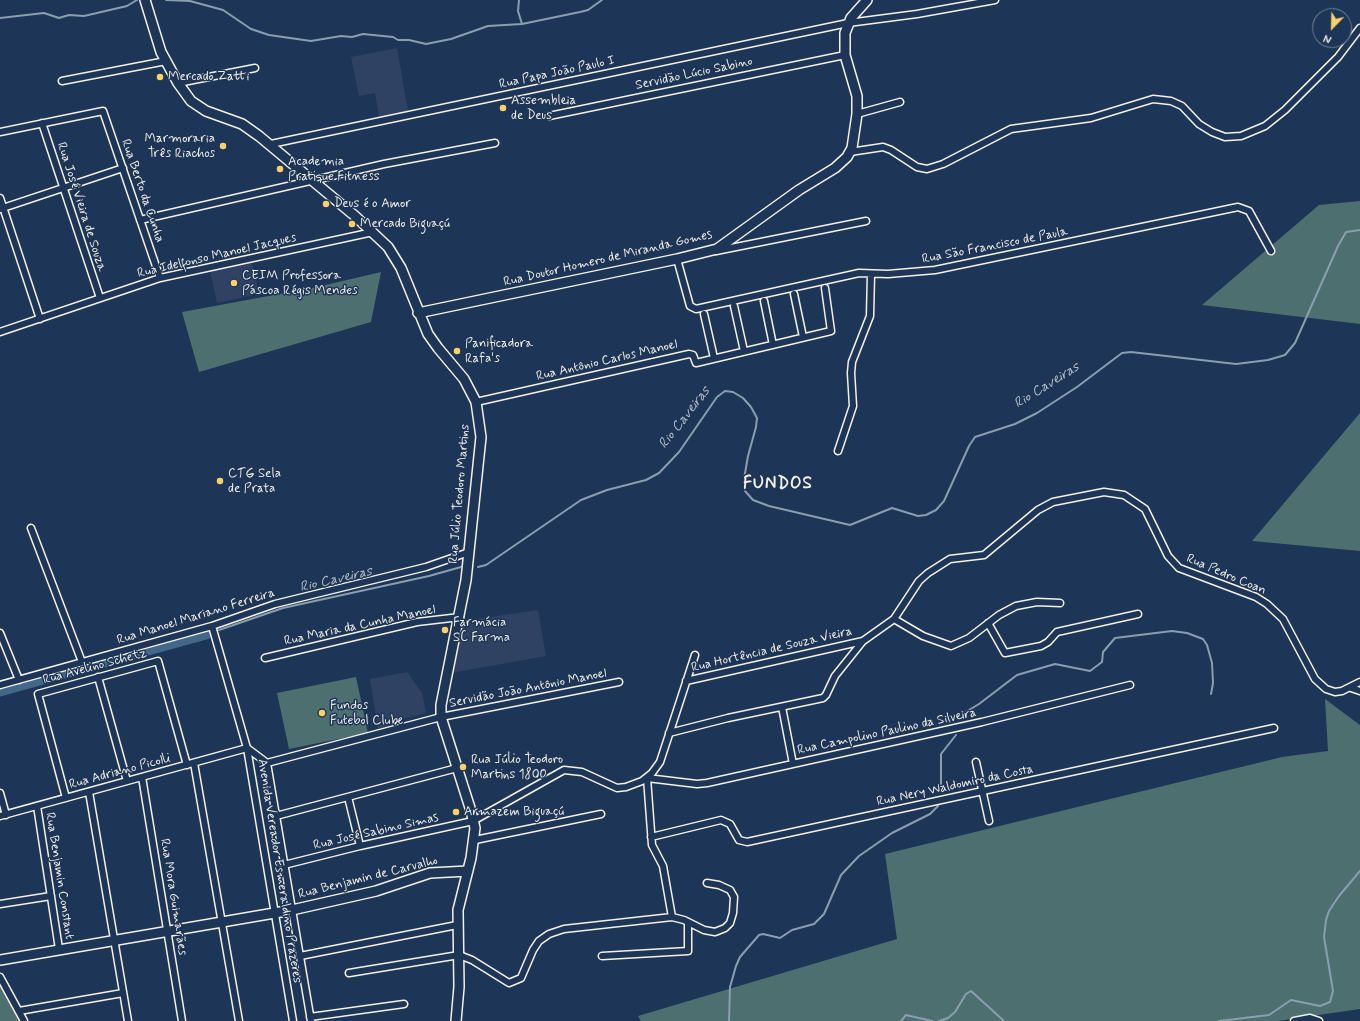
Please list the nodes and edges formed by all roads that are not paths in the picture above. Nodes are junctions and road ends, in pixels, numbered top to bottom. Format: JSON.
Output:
{"nodes":[{"id":1,"x":145,"y":0,"type":"edge"},
{"id":2,"x":867,"y":0,"type":"edge"},
{"id":3,"x":995,"y":0,"type":"edge"},
{"id":4,"x":848,"y":23,"type":"junction"},
{"id":5,"x":1360,"y":28,"type":"edge"},
{"id":6,"x":845,"y":55,"type":"junction"},
{"id":7,"x":166,"y":61,"type":"junction"},
{"id":8,"x":255,"y":68,"type":"dead end"},
{"id":9,"x":62,"y":81,"type":"dead end"},
{"id":10,"x":178,"y":83,"type":"junction"},
{"id":11,"x":900,"y":102,"type":"dead end"},
{"id":12,"x":857,"y":114,"type":"junction"},
{"id":13,"x":549,"y":116,"type":"dead end"},
{"id":14,"x":42,"y":123,"type":"junction"},
{"id":15,"x":0,"y":132,"type":"edge"},
{"id":16,"x":495,"y":143,"type":"dead end"},
{"id":17,"x":270,"y":144,"type":"junction"},
{"id":18,"x":850,"y":152,"type":"junction"},
{"id":19,"x":123,"y":168,"type":"junction"},
{"id":20,"x":313,"y":180,"type":"junction"},
{"id":21,"x":63,"y":188,"type":"junction"},
{"id":22,"x":0,"y":198,"type":"edge"},
{"id":23,"x":2,"y":209,"type":"edge"},
{"id":24,"x":140,"y":220,"type":"junction"},
{"id":25,"x":866,"y":221,"type":"dead end"},
{"id":26,"x":373,"y":232,"type":"junction"},
{"id":27,"x":1271,"y":251,"type":"dead end"},
{"id":28,"x":708,"y":252,"type":"junction"},
{"id":29,"x":677,"y":259,"type":"junction"},
{"id":30,"x":871,"y":274,"type":"junction"},
{"id":31,"x":160,"y":278,"type":"junction"},
{"id":32,"x":824,"y":288,"type":"dead end"},
{"id":33,"x":794,"y":294,"type":"dead end"},
{"id":34,"x":100,"y":298,"type":"junction"},
{"id":35,"x":764,"y":301,"type":"dead end"},
{"id":36,"x":734,"y":306,"type":"dead end"},
{"id":37,"x":418,"y":313,"type":"junction"},
{"id":38,"x":704,"y":314,"type":"dead end"},
{"id":39,"x":40,"y":319,"type":"junction"},
{"id":40,"x":0,"y":332,"type":"edge"},
{"id":41,"x":803,"y":337,"type":"junction"},
{"id":42,"x":772,"y":344,"type":"junction"},
{"id":43,"x":744,"y":351,"type":"junction"},
{"id":44,"x":714,"y":358,"type":"junction"},
{"id":45,"x":476,"y":402,"type":"junction"},
{"id":46,"x":838,"y":451,"type":"dead end"},
{"id":47,"x":31,"y":528,"type":"dead end"},
{"id":48,"x":469,"y":552,"type":"junction"},
{"id":49,"x":1060,"y":603,"type":"dead end"},
{"id":50,"x":1138,"y":614,"type":"dead end"},
{"id":51,"x":460,"y":617,"type":"junction"},
{"id":52,"x":894,"y":619,"type":"junction"},
{"id":53,"x":988,"y":623,"type":"junction"},
{"id":54,"x":212,"y":626,"type":"junction"},
{"id":55,"x":0,"y":633,"type":"edge"},
{"id":56,"x":863,"y":641,"type":"junction"},
{"id":57,"x":695,"y":655,"type":"dead end"},
{"id":58,"x":265,"y":658,"type":"dead end"},
{"id":59,"x":82,"y":662,"type":"junction"},
{"id":60,"x":98,"y":677,"type":"junction"},
{"id":61,"x":19,"y":680,"type":"junction"},
{"id":62,"x":686,"y":681,"type":"junction"},
{"id":63,"x":619,"y":682,"type":"dead end"},
{"id":64,"x":1360,"y":682,"type":"edge"},
{"id":65,"x":0,"y":685,"type":"edge"},
{"id":66,"x":1130,"y":685,"type":"dead end"},
{"id":67,"x":1351,"y":688,"type":"junction"},
{"id":68,"x":1360,"y":691,"type":"edge"},
{"id":69,"x":782,"y":707,"type":"junction"},
{"id":70,"x":441,"y":717,"type":"junction"},
{"id":71,"x":1274,"y":728,"type":"dead end"},
{"id":72,"x":669,"y":733,"type":"junction"},
{"id":73,"x":247,"y":748,"type":"junction"},
{"id":74,"x":976,"y":762,"type":"dead end"},
{"id":75,"x":194,"y":763,"type":"junction"},
{"id":76,"x":267,"y":763,"type":"junction"},
{"id":77,"x":187,"y":764,"type":"junction"},
{"id":78,"x":793,"y":764,"type":"junction"},
{"id":79,"x":457,"y":768,"type":"junction"},
{"id":80,"x":142,"y":777,"type":"junction"},
{"id":81,"x":647,"y":778,"type":"junction"},
{"id":82,"x":127,"y":781,"type":"junction"},
{"id":83,"x":982,"y":791,"type":"junction"},
{"id":84,"x":89,"y":792,"type":"junction"},
{"id":85,"x":0,"y":793,"type":"edge"},
{"id":86,"x":348,"y":797,"type":"junction"},
{"id":87,"x":66,"y":798,"type":"junction"},
{"id":88,"x":36,"y":806,"type":"junction"},
{"id":89,"x":601,"y":814,"type":"dead end"},
{"id":90,"x":3,"y":816,"type":"edge"},
{"id":91,"x":276,"y":816,"type":"junction"},
{"id":92,"x":989,"y":820,"type":"dead end"},
{"id":93,"x":473,"y":821,"type":"junction"},
{"id":94,"x":651,"y":837,"type":"junction"},
{"id":95,"x":475,"y":840,"type":"junction"},
{"id":96,"x":360,"y":846,"type":"junction"},
{"id":97,"x":284,"y":865,"type":"junction"},
{"id":98,"x":468,"y":871,"type":"junction"},
{"id":99,"x":707,"y":883,"type":"dead end"},
{"id":100,"x":51,"y":896,"type":"junction"},
{"id":101,"x":0,"y":904,"type":"edge"},
{"id":102,"x":292,"y":910,"type":"junction"},
{"id":103,"x":274,"y":913,"type":"junction"},
{"id":104,"x":672,"y":917,"type":"junction"},
{"id":105,"x":222,"y":922,"type":"junction"},
{"id":106,"x":688,"y":922,"type":"junction"},
{"id":107,"x":457,"y":925,"type":"junction"},
{"id":108,"x":167,"y":931,"type":"junction"},
{"id":109,"x":114,"y":940,"type":"junction"},
{"id":110,"x":60,"y":949,"type":"junction"},
{"id":111,"x":459,"y":955,"type":"junction"},
{"id":112,"x":300,"y":956,"type":"junction"},
{"id":113,"x":602,"y":956,"type":"dead end"},
{"id":114,"x":0,"y":960,"type":"edge"},
{"id":115,"x":349,"y":973,"type":"dead end"},
{"id":116,"x":0,"y":977,"type":"edge"},
{"id":117,"x":123,"y":993,"type":"junction"},
{"id":118,"x":404,"y":1004,"type":"dead end"},
{"id":119,"x":19,"y":1011,"type":"junction"},
{"id":120,"x":311,"y":1019,"type":"edge"},
{"id":121,"x":24,"y":1021,"type":"edge"},
{"id":122,"x":128,"y":1021,"type":"edge"},
{"id":123,"x":182,"y":1021,"type":"edge"},
{"id":124,"x":238,"y":1021,"type":"edge"},
{"id":125,"x":293,"y":1021,"type":"edge"},
{"id":126,"x":456,"y":1021,"type":"edge"},
{"id":127,"x":1294,"y":1021,"type":"edge"},
{"id":128,"x":1319,"y":1021,"type":"edge"}],
"edges":[{"from":1,"to":7,"type":"main road","name":"Rua Júlio Teodoro Martins"},
{"from":2,"to":4,"type":"main road"},
{"from":3,"to":4,"type":"street","name":"Rua Papa João Paulo I"},
{"from":4,"to":6,"type":"main road","name":"Rua Doutor Homero de Miranda Gomes"},
{"from":4,"to":17,"type":"street","name":"Rua Papa João Paulo I"},
{"from":5,"to":18,"type":"street"},
{"from":6,"to":12,"type":"main road","name":"Rua Doutor Homero de Miranda Gomes"},
{"from":6,"to":13,"type":"street","name":"Servidão Lúcio Sabino"},
{"from":7,"to":9,"type":"street"},
{"from":7,"to":10,"type":"main road","name":"Rua Júlio Teodoro Martins"},
{"from":8,"to":10,"type":"street"},
{"from":10,"to":17,"type":"main road","name":"Rua Júlio Teodoro Martins"},
{"from":11,"to":12,"type":"street"},
{"from":12,"to":18,"type":"main road","name":"Rua Doutor Homero de Miranda Gomes"},
{"from":14,"to":15,"type":"street"},
{"from":14,"to":19,"type":"street","name":"Rua Berto da Cunha"},
{"from":14,"to":21,"type":"street","name":"Rua José Vieira de Souza"},
{"from":16,"to":20,"type":"street"},
{"from":17,"to":20,"type":"main road","name":"Rua Júlio Teodoro Martins"},
{"from":18,"to":28,"type":"main road","name":"Rua Doutor Homero de Miranda Gomes"},
{"from":19,"to":21,"type":"street"},
{"from":19,"to":24,"type":"street","name":"Rua Berto da Cunha"},
{"from":20,"to":24,"type":"street"},
{"from":20,"to":26,"type":"main road","name":"Rua Júlio Teodoro Martins"},
{"from":21,"to":23,"type":"street"},
{"from":21,"to":34,"type":"street","name":"Rua José Vieira de Souza"},
{"from":22,"to":23,"type":"street"},
{"from":23,"to":39,"type":"street"},
{"from":24,"to":31,"type":"street","name":"Rua Berto da Cunha"},
{"from":25,"to":28,"type":"street"},
{"from":26,"to":31,"type":"street","name":"Rua Idelfonso Manoel Jacques"},
{"from":26,"to":37,"type":"main road","name":"Rua Júlio Teodoro Martins"},
{"from":27,"to":30,"type":"street","name":"Rua São Francisco de Paula"},
{"from":28,"to":29,"type":"main road","name":"Rua Doutor Homero de Miranda Gomes"},
{"from":29,"to":30,"type":"street","name":"Rua São Francisco de Paula"},
{"from":29,"to":37,"type":"main road","name":"Rua Doutor Homero de Miranda Gomes"},
{"from":30,"to":46,"type":"street"},
{"from":31,"to":34,"type":"street","name":"Rua Idelfonso Manoel Jacques"},
{"from":32,"to":41,"type":"street","name":"Rua Antônio Carlos Manoel"},
{"from":33,"to":41,"type":"street"},
{"from":34,"to":39,"type":"street","name":"Rua Idelfonso Manoel Jacques"},
{"from":35,"to":42,"type":"street"},
{"from":36,"to":43,"type":"street"},
{"from":37,"to":45,"type":"main road","name":"Rua Júlio Teodoro Martins"},
{"from":38,"to":44,"type":"street"},
{"from":39,"to":40,"type":"street","name":"Rua Idelfonso Manoel Jacques"},
{"from":41,"to":42,"type":"street","name":"Rua Antônio Carlos Manoel"},
{"from":42,"to":43,"type":"street","name":"Rua Antônio Carlos Manoel"},
{"from":43,"to":44,"type":"street","name":"Rua Antônio Carlos Manoel"},
{"from":44,"to":45,"type":"street","name":"Rua Antônio Carlos Manoel"},
{"from":45,"to":48,"type":"main road","name":"Rua Júlio Teodoro Martins"},
{"from":47,"to":59,"type":"street"},
{"from":48,"to":51,"type":"main road","name":"Rua Júlio Teodoro Martins"},
{"from":48,"to":54,"type":"street","name":"Rua Manoel Mariano Ferreira"},
{"from":49,"to":53,"type":"street"},
{"from":50,"to":53,"type":"street"},
{"from":51,"to":58,"type":"street","name":"Rua Maria da Cunha Manoel"},
{"from":51,"to":70,"type":"main road","name":"Rua Júlio Teodoro Martins"},
{"from":52,"to":53,"type":"street"},
{"from":52,"to":56,"type":"street","name":"Rua Pedro Coan"},
{"from":52,"to":67,"type":"street","name":"Rua Pedro Coan"},
{"from":54,"to":59,"type":"street","name":"Rua Manoel Mariano Ferreira"},
{"from":54,"to":73,"type":"street"},
{"from":55,"to":61,"type":"street"},
{"from":56,"to":62,"type":"street","name":"Rua Hortência de Souza Vieira"},
{"from":56,"to":69,"type":"street"},
{"from":57,"to":62,"type":"street"},
{"from":59,"to":61,"type":"street","name":"Rua Manoel Mariano Ferreira"},
{"from":60,"to":77,"type":"street","name":"Rua Avelino Schetz"},
{"from":60,"to":82,"type":"street"},
{"from":60,"to":87,"type":"street","name":"Rua Avelino Schetz"},
{"from":61,"to":65,"type":"street","name":"Rua Manoel Mariano Ferreira"},
{"from":62,"to":72,"type":"street"},
{"from":63,"to":70,"type":"street","name":"Servidão João Antônio Manoel"},
{"from":64,"to":67,"type":"street","name":"Rua Pedro Coan"},
{"from":66,"to":78,"type":"street","name":"Rua Campolino Paulino da Silveira"},
{"from":67,"to":68,"type":"street"},
{"from":69,"to":72,"type":"street"},
{"from":69,"to":78,"type":"street"},
{"from":70,"to":76,"type":"street","name":"Servidão João Antônio Manoel"},
{"from":70,"to":79,"type":"main road","name":"Rua Júlio Teodoro Martins"},
{"from":71,"to":83,"type":"street","name":"Rua Nery Waldomiro da Costa"},
{"from":72,"to":81,"type":"street"},
{"from":73,"to":75,"type":"street","name":"Rua Adriano Picolli"},
{"from":73,"to":76,"type":"street","name":"Avenida Vereador Esmeraldino Prazeres"},
{"from":73,"to":103,"type":"street","name":"Avenida Vereador Esmeraldino Prazeres"},
{"from":74,"to":83,"type":"street"},
{"from":75,"to":77,"type":"street","name":"Rua Adriano Picolli"},
{"from":75,"to":105,"type":"street"},
{"from":76,"to":91,"type":"street","name":"Avenida Vereador Esmeraldino Prazeres"},
{"from":77,"to":80,"type":"street","name":"Rua Adriano Picolli"},
{"from":78,"to":81,"type":"street","name":"Rua Campolino Paulino da Silveira"},
{"from":79,"to":86,"type":"street"},
{"from":79,"to":93,"type":"main road","name":"Rua Júlio Teodoro Martins"},
{"from":80,"to":82,"type":"street","name":"Rua Adriano Picolli"},
{"from":80,"to":108,"type":"street","name":"Rua Mora Guimarães"},
{"from":81,"to":93,"type":"street","name":"Rua José Sabino Simas"},
{"from":81,"to":94,"type":"street"},
{"from":82,"to":84,"type":"street","name":"Rua Adriano Picolli"},
{"from":83,"to":92,"type":"street"},
{"from":83,"to":94,"type":"street","name":"Rua Nery Waldomiro da Costa"},
{"from":84,"to":87,"type":"street","name":"Rua Adriano Picolli"},
{"from":84,"to":109,"type":"street"},
{"from":85,"to":90,"type":"street"},
{"from":86,"to":91,"type":"street"},
{"from":86,"to":96,"type":"street"},
{"from":87,"to":88,"type":"street","name":"Rua Adriano Picolli"},
{"from":88,"to":90,"type":"street","name":"Rua Adriano Picolli"},
{"from":88,"to":100,"type":"street","name":"Rua Benjamin Constant"},
{"from":89,"to":95,"type":"street"},
{"from":91,"to":97,"type":"street","name":"Avenida Vereador Esmeraldino Prazeres"},
{"from":93,"to":95,"type":"main road","name":"Rua Júlio Teodoro Martins"},
{"from":93,"to":96,"type":"street","name":"Rua José Sabino Simas"},
{"from":94,"to":104,"type":"street"},
{"from":95,"to":98,"type":"main road","name":"Rua Júlio Teodoro Martins"},
{"from":96,"to":97,"type":"street","name":"Rua José Sabino Simas"},
{"from":97,"to":102,"type":"street","name":"Avenida Vereador Esmeraldino Prazeres"},
{"from":98,"to":102,"type":"main road","name":"Rua Benjamin de Carvalho"},
{"from":98,"to":107,"type":"main road","name":"Rua Júlio Teodoro Martins"},
{"from":99,"to":106,"type":"street"},
{"from":100,"to":101,"type":"street"},
{"from":100,"to":110,"type":"street","name":"Rua Benjamin Constant"},
{"from":102,"to":103,"type":"main road","name":"Rua Benjamin de Carvalho"},
{"from":102,"to":112,"type":"street","name":"Avenida Vereador Esmeraldino Prazeres"},
{"from":103,"to":105,"type":"main road","name":"Rua Benjamin de Carvalho"},
{"from":103,"to":125,"type":"street","name":"Avenida Vereador Esmeraldino Prazeres"},
{"from":104,"to":106,"type":"street"},
{"from":104,"to":111,"type":"street"},
{"from":105,"to":108,"type":"main road","name":"Rua Benjamin de Carvalho"},
{"from":105,"to":124,"type":"street"},
{"from":106,"to":113,"type":"street"},
{"from":107,"to":111,"type":"main road","name":"Rua Júlio Teodoro Martins"},
{"from":107,"to":112,"type":"street"},
{"from":108,"to":109,"type":"main road","name":"Rua Benjamin de Carvalho"},
{"from":108,"to":123,"type":"street","name":"Rua Mora Guimarães"},
{"from":109,"to":110,"type":"main road","name":"Rua Benjamin de Carvalho"},
{"from":109,"to":117,"type":"street"},
{"from":110,"to":114,"type":"main road","name":"Rua Benjamin de Carvalho"},
{"from":111,"to":115,"type":"street"},
{"from":111,"to":126,"type":"main road","name":"Rua Júlio Teodoro Martins"},
{"from":112,"to":120,"type":"street","name":"Avenida Vereador Esmeraldino Prazeres"},
{"from":116,"to":119,"type":"street"},
{"from":117,"to":119,"type":"street"},
{"from":117,"to":122,"type":"street"},
{"from":118,"to":120,"type":"street"},
{"from":119,"to":121,"type":"street"},
{"from":127,"to":128,"type":"street"}]}
